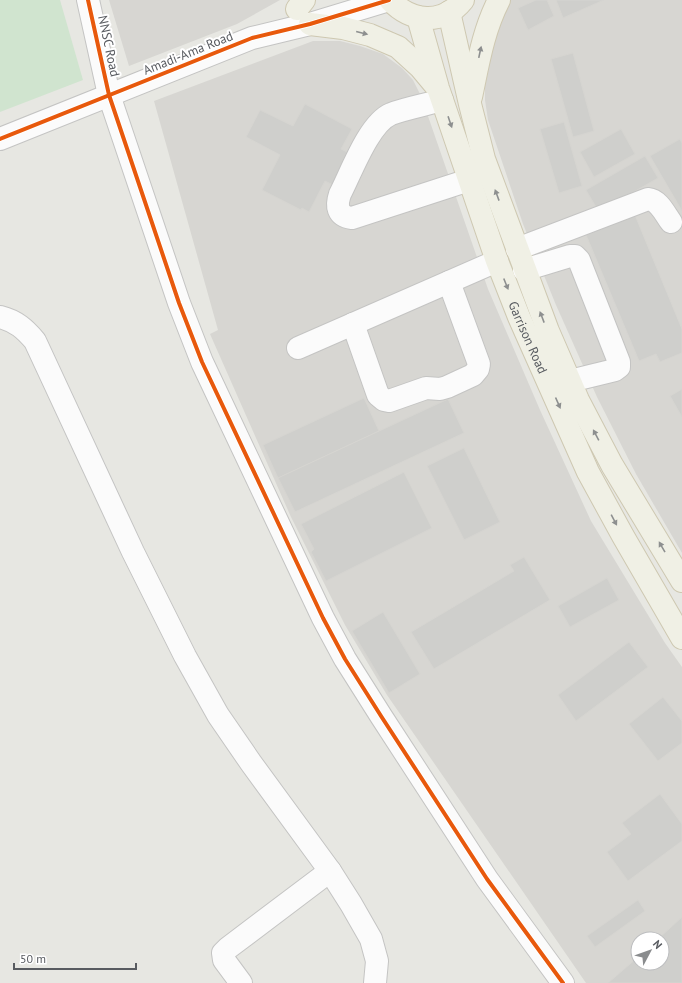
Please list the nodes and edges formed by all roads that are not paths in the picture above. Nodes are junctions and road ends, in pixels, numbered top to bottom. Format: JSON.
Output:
{"nodes":[{"id":1,"x":88,"y":0,"type":"edge"},
{"id":2,"x":389,"y":0,"type":"edge"},
{"id":3,"x":499,"y":0,"type":"edge"},
{"id":4,"x":456,"y":6,"type":"edge"},
{"id":5,"x":306,"y":8,"type":"edge"},
{"id":6,"x":418,"y":17,"type":"junction"},
{"id":7,"x":440,"y":94,"type":"junction"},
{"id":8,"x":109,"y":95,"type":"junction"},
{"id":9,"x":470,"y":104,"type":"junction"},
{"id":10,"x":0,"y":139,"type":"edge"},
{"id":11,"x":469,"y":180,"type":"junction"},
{"id":12,"x":671,"y":222,"type":"dead end"},
{"id":13,"x":517,"y":249,"type":"junction"},
{"id":14,"x":497,"y":261,"type":"junction"},
{"id":15,"x":524,"y":270,"type":"junction"},
{"id":16,"x":449,"y":282,"type":"junction"},
{"id":17,"x":0,"y":316,"type":"edge"},
{"id":18,"x":353,"y":324,"type":"junction"},
{"id":19,"x":298,"y":348,"type":"dead end"},
{"id":20,"x":570,"y":381,"type":"junction"},
{"id":21,"x":682,"y":581,"type":"edge"},
{"id":22,"x":682,"y":638,"type":"edge"},
{"id":23,"x":330,"y":871,"type":"junction"},
{"id":24,"x":241,"y":983,"type":"edge"},
{"id":25,"x":375,"y":983,"type":"edge"},
{"id":26,"x":563,"y":983,"type":"edge"}],
"edges":[{"from":1,"to":8,"type":"street","name":"NNSC Road"},
{"from":2,"to":5,"type":"street","name":"Amadi-Ama Road"},
{"from":2,"to":6,"type":"main road"},
{"from":9,"to":3,"type":"main road","one_way":true},
{"from":4,"to":6,"type":"main road"},
{"from":4,"to":9,"type":"main road","name":"Garrison Road"},
{"from":5,"to":7,"type":"main road","one_way":true},
{"from":5,"to":8,"type":"street","name":"Amadi-Ama Road"},
{"from":6,"to":7,"type":"main road","name":"Garrison Road"},
{"from":7,"to":11,"type":"main road","name":"Garrison Road","one_way":true},
{"from":7,"to":11,"type":"street"},
{"from":8,"to":10,"type":"street","name":"Amadi-Ama Road"},
{"from":8,"to":26,"type":"street","name":"NNSC Road"},
{"from":13,"to":9,"type":"main road","name":"Garrison Road","one_way":true},
{"from":11,"to":14,"type":"main road","name":"Garrison Road"},
{"from":12,"to":13,"type":"street"},
{"from":13,"to":15,"type":"main road","name":"Garrison Road"},
{"from":14,"to":16,"type":"street"},
{"from":14,"to":22,"type":"main road","name":"Garrison Road","one_way":true},
{"from":20,"to":15,"type":"main road","name":"Garrison Road","one_way":true},
{"from":15,"to":20,"type":"street"},
{"from":16,"to":18,"type":"street"},
{"from":16,"to":18,"type":"street"},
{"from":17,"to":23,"type":"street"},
{"from":18,"to":19,"type":"street"},
{"from":21,"to":20,"type":"main road","name":"Garrison Road","one_way":true},
{"from":23,"to":24,"type":"street"},
{"from":23,"to":25,"type":"street"}]}
